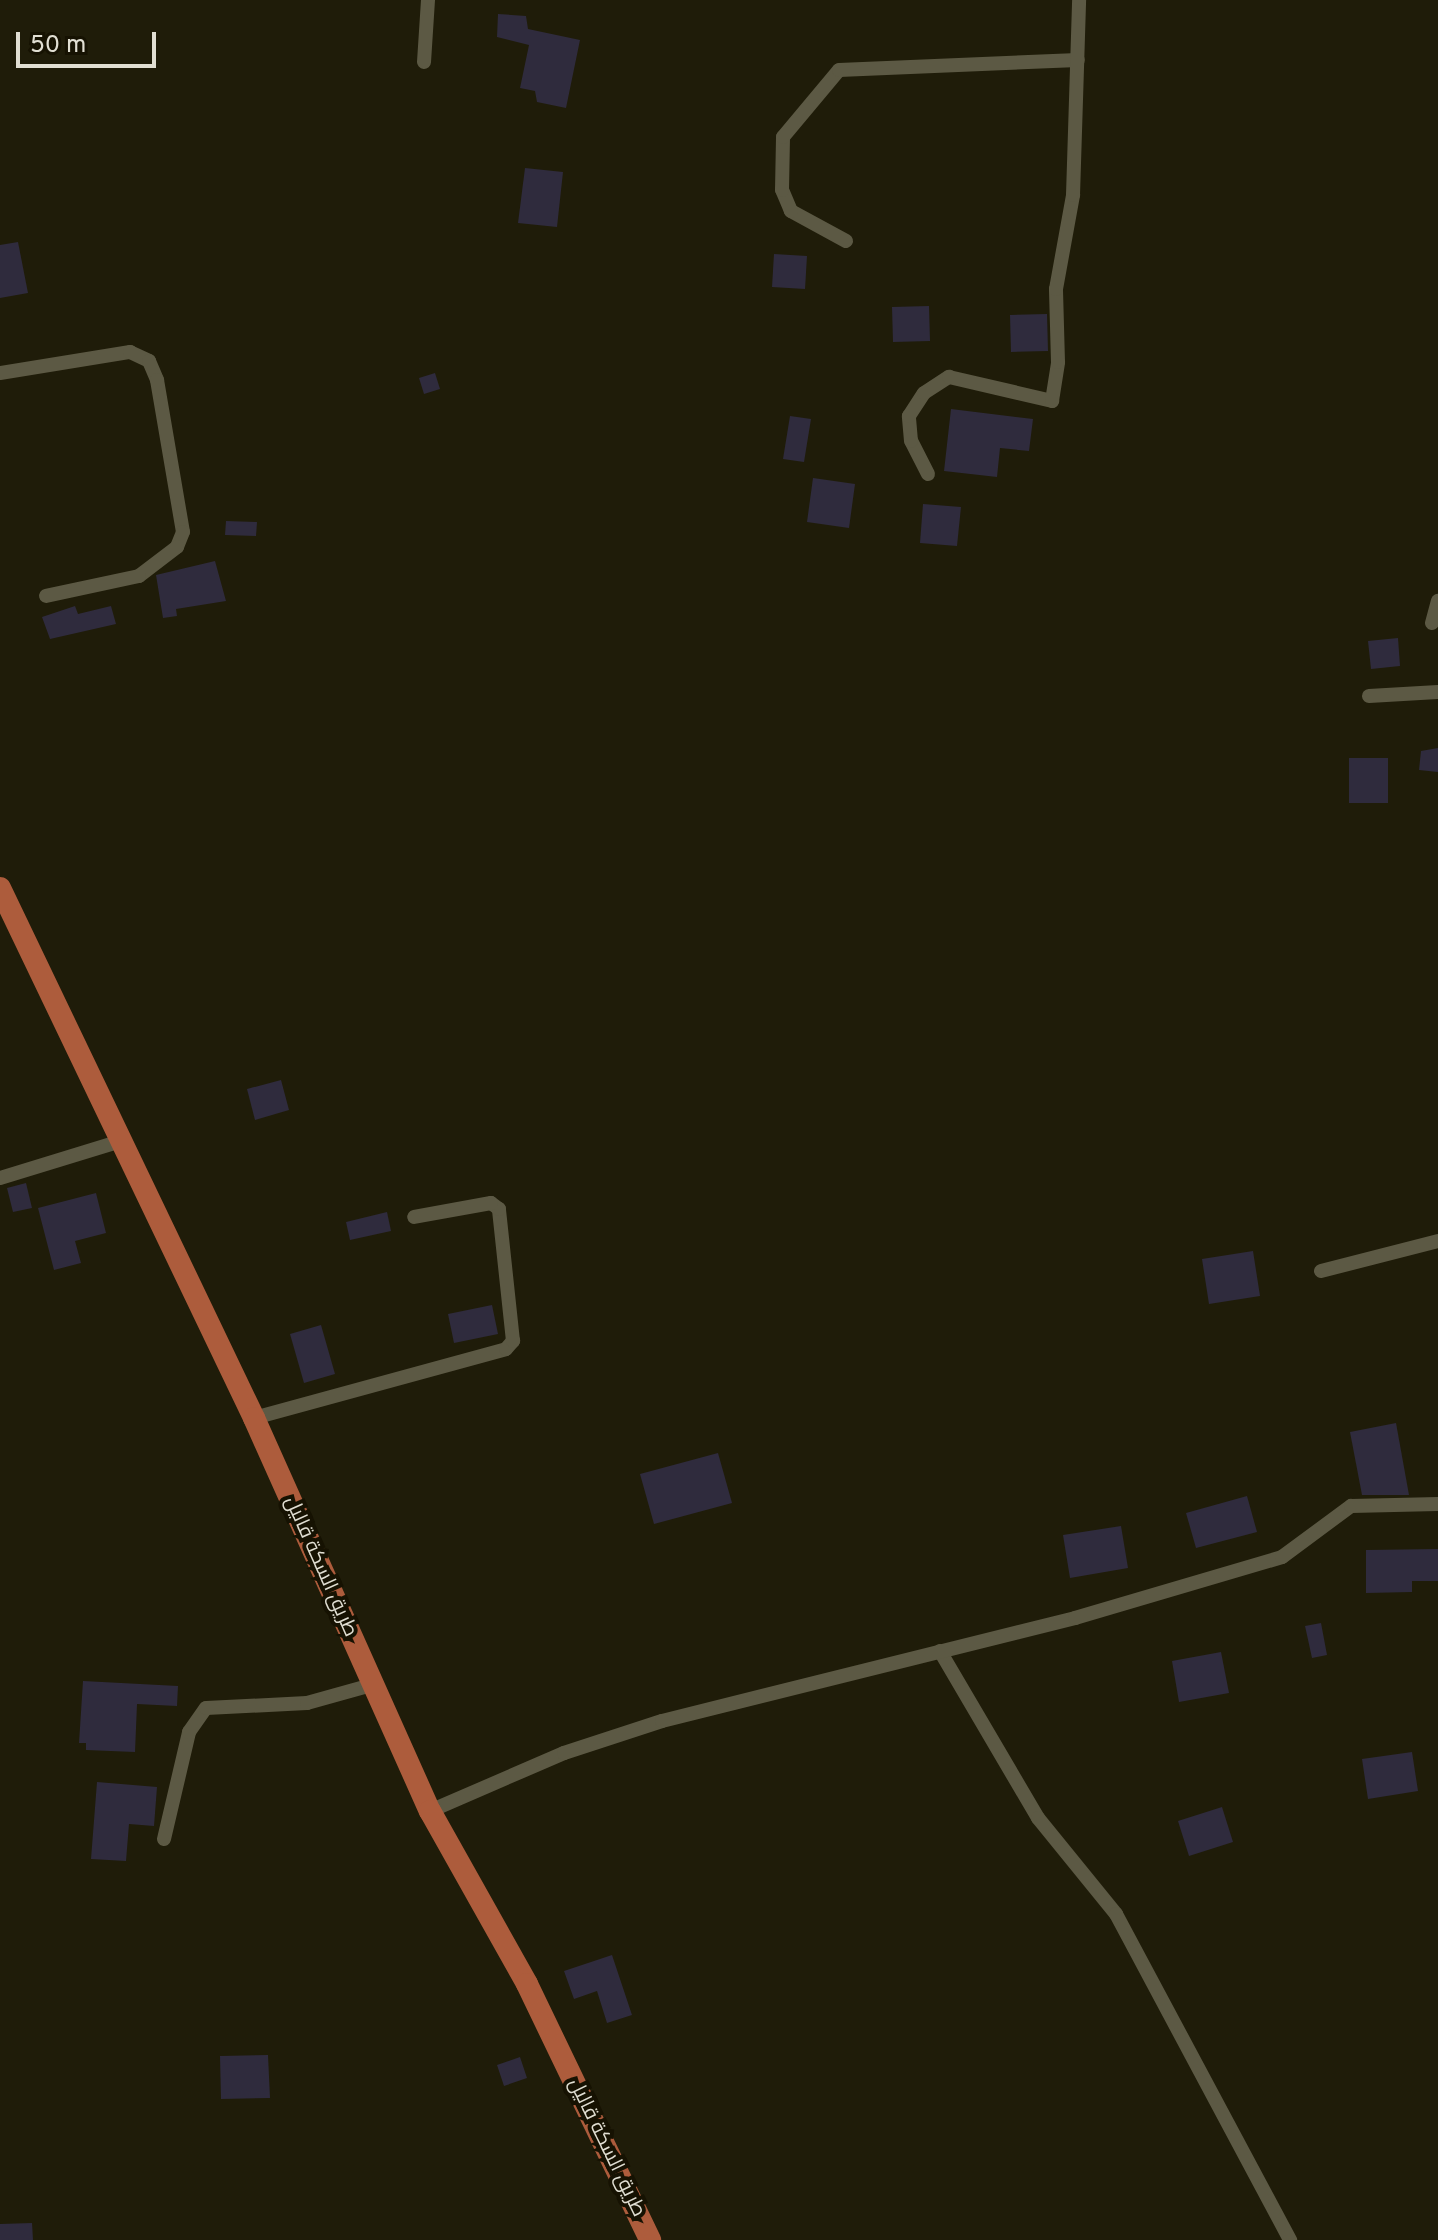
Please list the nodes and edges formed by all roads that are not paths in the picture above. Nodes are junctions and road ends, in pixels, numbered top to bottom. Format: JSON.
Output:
{"nodes":[{"id":1,"x":428,"y":0,"type":"edge"},
{"id":2,"x":1079,"y":0,"type":"edge"},
{"id":3,"x":1078,"y":60,"type":"junction"},
{"id":4,"x":424,"y":62,"type":"dead end"},
{"id":5,"x":846,"y":241,"type":"dead end"},
{"id":6,"x":0,"y":373,"type":"edge"},
{"id":7,"x":928,"y":474,"type":"dead end"},
{"id":8,"x":46,"y":596,"type":"dead end"},
{"id":9,"x":1438,"y":601,"type":"edge"},
{"id":10,"x":1432,"y":623,"type":"dead end"},
{"id":11,"x":1438,"y":692,"type":"edge"},
{"id":12,"x":1369,"y":696,"type":"dead end"},
{"id":13,"x":0,"y":888,"type":"edge"},
{"id":14,"x":118,"y":1142,"type":"junction"},
{"id":15,"x":0,"y":1178,"type":"edge"},
{"id":16,"x":414,"y":1217,"type":"dead end"},
{"id":17,"x":1438,"y":1241,"type":"edge"},
{"id":18,"x":1321,"y":1271,"type":"dead end"},
{"id":19,"x":254,"y":1418,"type":"junction"},
{"id":20,"x":1438,"y":1504,"type":"edge"},
{"id":21,"x":940,"y":1651,"type":"junction"},
{"id":22,"x":372,"y":1685,"type":"junction"},
{"id":23,"x":430,"y":1811,"type":"junction"},
{"id":24,"x":164,"y":1839,"type":"dead end"},
{"id":25,"x":650,"y":2240,"type":"edge"},
{"id":26,"x":1290,"y":2240,"type":"edge"}],
"edges":[{"from":1,"to":4,"type":"street"},
{"from":2,"to":3,"type":"street"},
{"from":3,"to":5,"type":"street"},
{"from":3,"to":7,"type":"street"},
{"from":6,"to":8,"type":"street"},
{"from":9,"to":10,"type":"street"},
{"from":11,"to":12,"type":"street"},
{"from":13,"to":14,"type":"main road","name":"طريق السكة قاليل"},
{"from":14,"to":15,"type":"street"},
{"from":14,"to":19,"type":"main road","name":"طريق السكة قاليل"},
{"from":16,"to":19,"type":"street"},
{"from":17,"to":18,"type":"street"},
{"from":19,"to":22,"type":"main road","name":"طريق السكة قاليل"},
{"from":20,"to":21,"type":"street"},
{"from":21,"to":23,"type":"street"},
{"from":21,"to":26,"type":"street"},
{"from":22,"to":23,"type":"main road","name":"طريق السكة قاليل"},
{"from":22,"to":24,"type":"street"},
{"from":23,"to":25,"type":"main road","name":"طريق السكة قاليل"}]}
